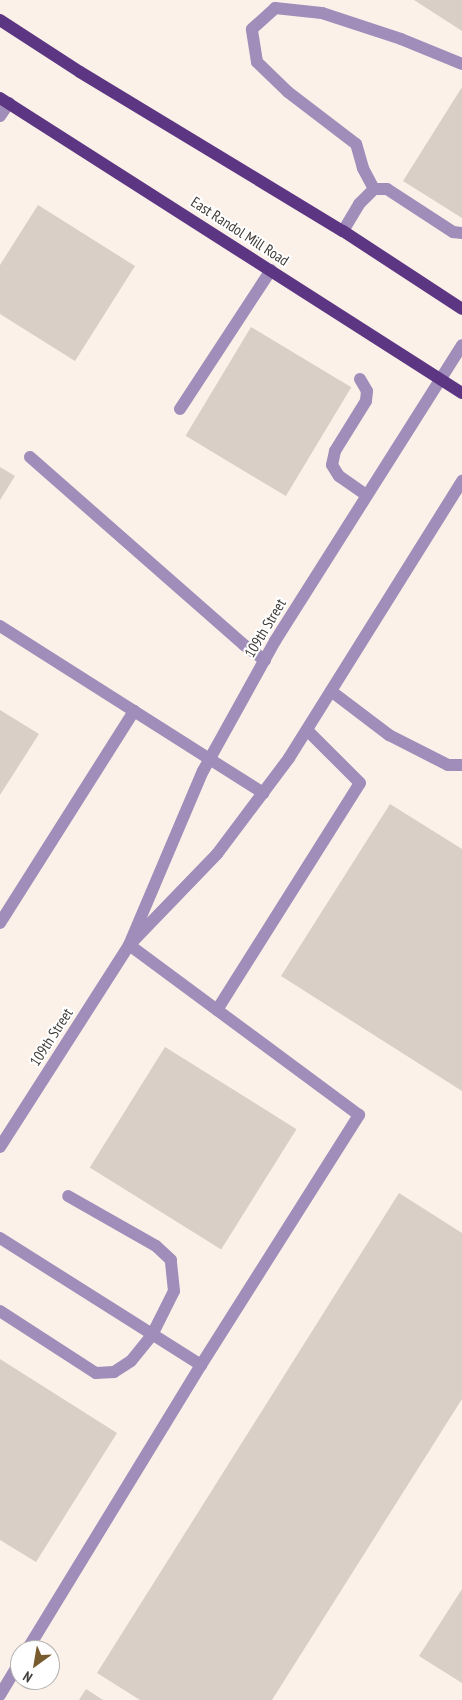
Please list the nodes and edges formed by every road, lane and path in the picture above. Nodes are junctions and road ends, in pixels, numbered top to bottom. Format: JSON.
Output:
{"nodes":[{"id":1,"x":0,"y":20,"type":"edge"},
{"id":2,"x":462,"y":64,"type":"edge"},
{"id":3,"x":4,"y":101,"type":"edge"},
{"id":4,"x":0,"y":116,"type":"edge"},
{"id":5,"x":374,"y":190,"type":"junction"},
{"id":6,"x":343,"y":231,"type":"junction"},
{"id":7,"x":462,"y":233,"type":"edge"},
{"id":8,"x":271,"y":270,"type":"junction"},
{"id":9,"x":462,"y":309,"type":"edge"},
{"id":10,"x":462,"y":345,"type":"edge"},
{"id":11,"x":439,"y":378,"type":"junction"},
{"id":12,"x":360,"y":379,"type":"dead end"},
{"id":13,"x":462,"y":393,"type":"edge"},
{"id":14,"x":180,"y":409,"type":"dead end"},
{"id":15,"x":30,"y":457,"type":"dead end"},
{"id":16,"x":462,"y":481,"type":"edge"},
{"id":17,"x":366,"y":495,"type":"junction"},
{"id":18,"x":0,"y":626,"type":"edge"},
{"id":19,"x":264,"y":660,"type":"junction"},
{"id":20,"x":331,"y":691,"type":"junction"},
{"id":21,"x":134,"y":711,"type":"junction"},
{"id":22,"x":307,"y":730,"type":"junction"},
{"id":23,"x":210,"y":759,"type":"junction"},
{"id":24,"x":462,"y":765,"type":"edge"},
{"id":25,"x":263,"y":793,"type":"junction"},
{"id":26,"x":0,"y":923,"type":"edge"},
{"id":27,"x":129,"y":945,"type":"junction"},
{"id":28,"x":217,"y":1010,"type":"junction"},
{"id":29,"x":0,"y":1146,"type":"edge"},
{"id":30,"x":68,"y":1196,"type":"dead end"},
{"id":31,"x":0,"y":1238,"type":"edge"},
{"id":32,"x":0,"y":1312,"type":"edge"},
{"id":33,"x":152,"y":1335,"type":"junction"},
{"id":34,"x":201,"y":1365,"type":"junction"},
{"id":35,"x":33,"y":1640,"type":"edge"},
{"id":36,"x":10,"y":1678,"type":"edge"},
{"id":37,"x":0,"y":1694,"type":"edge"}],
"edges":[{"from":1,"to":6,"type":"main road"},
{"from":2,"to":5,"type":"street"},
{"from":3,"to":4,"type":"street"},
{"from":3,"to":8,"type":"main road","name":"East Randol Mill Road"},
{"from":5,"to":6,"type":"street"},
{"from":5,"to":7,"type":"street"},
{"from":6,"to":9,"type":"main road"},
{"from":8,"to":11,"type":"main road","name":"East Randol Mill Road"},
{"from":8,"to":14,"type":"street"},
{"from":10,"to":11,"type":"street","name":"109th Street"},
{"from":11,"to":13,"type":"main road","name":"East Randol Mill Road"},
{"from":11,"to":17,"type":"street","name":"109th Street"},
{"from":12,"to":17,"type":"street"},
{"from":15,"to":19,"type":"street"},
{"from":16,"to":20,"type":"street","name":"109th Street"},
{"from":17,"to":19,"type":"street","name":"109th Street"},
{"from":18,"to":21,"type":"street"},
{"from":19,"to":23,"type":"street","name":"109th Street"},
{"from":20,"to":22,"type":"street","name":"109th Street"},
{"from":20,"to":24,"type":"street"},
{"from":21,"to":23,"type":"street"},
{"from":21,"to":26,"type":"street"},
{"from":22,"to":25,"type":"street","name":"109th Street"},
{"from":22,"to":28,"type":"street"},
{"from":23,"to":25,"type":"street"},
{"from":23,"to":27,"type":"street","name":"109th Street"},
{"from":25,"to":27,"type":"street","name":"109th Street"},
{"from":27,"to":28,"type":"street"},
{"from":27,"to":29,"type":"street","name":"109th Street"},
{"from":28,"to":34,"type":"street"},
{"from":30,"to":33,"type":"street"},
{"from":31,"to":33,"type":"street"},
{"from":32,"to":33,"type":"street"},
{"from":33,"to":34,"type":"street"},
{"from":34,"to":35,"type":"street"},
{"from":36,"to":37,"type":"street"}]}
